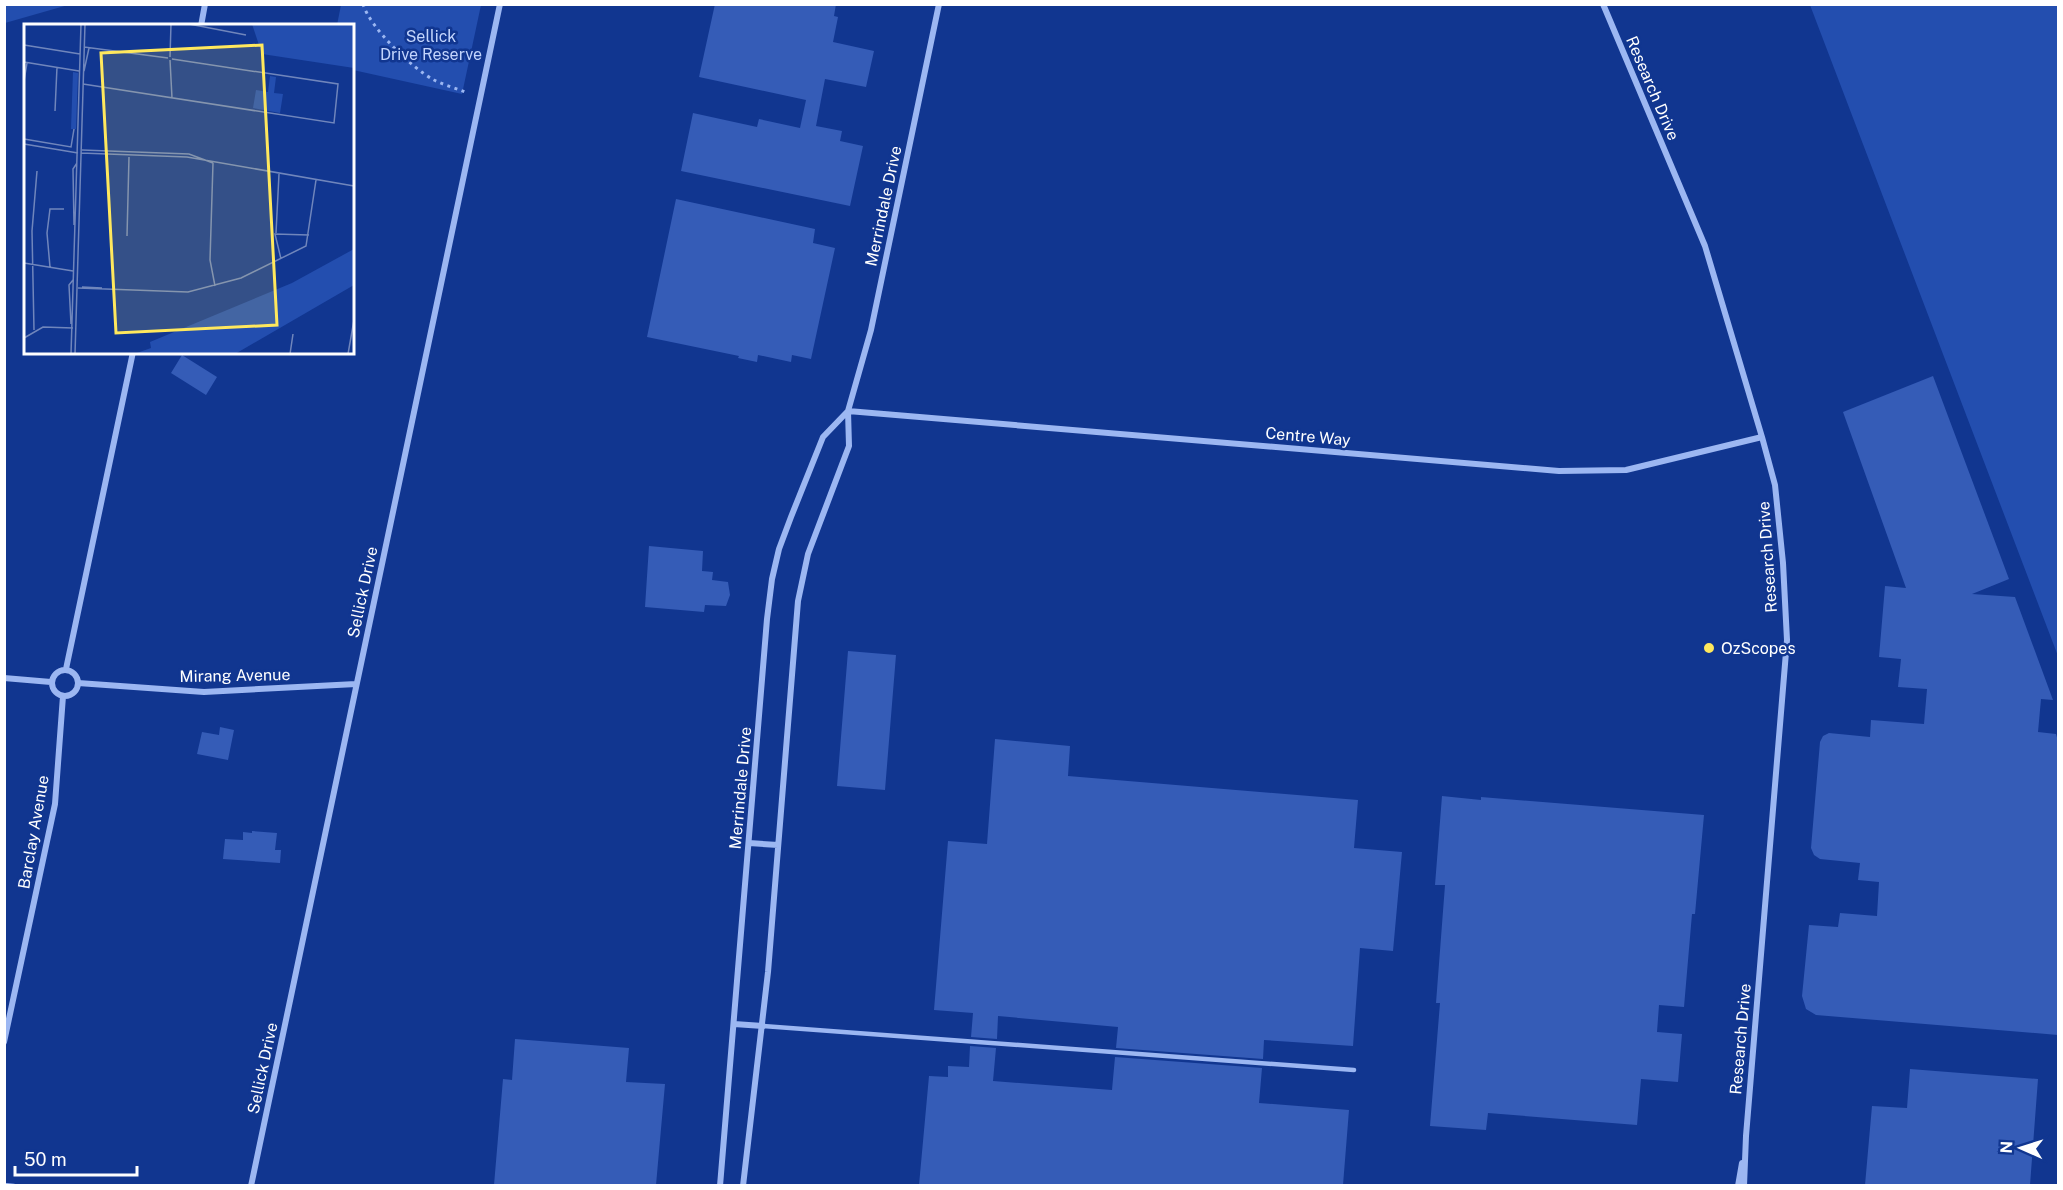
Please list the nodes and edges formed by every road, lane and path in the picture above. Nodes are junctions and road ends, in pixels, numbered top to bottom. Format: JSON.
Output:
{"nodes":[{"id":1,"x":205,"y":4,"type":"edge"},
{"id":2,"x":363,"y":4,"type":"edge"},
{"id":3,"x":500,"y":4,"type":"edge"},
{"id":4,"x":939,"y":4,"type":"edge"},
{"id":5,"x":1603,"y":4,"type":"edge"},
{"id":6,"x":201,"y":24,"type":"edge"},
{"id":7,"x":465,"y":92,"type":"dead end"},
{"id":8,"x":133,"y":354,"type":"edge"},
{"id":9,"x":848,"y":411,"type":"junction"},
{"id":10,"x":1762,"y":436,"type":"junction"},
{"id":11,"x":66,"y":669,"type":"junction"},
{"id":12,"x":4,"y":678,"type":"edge"},
{"id":13,"x":51,"y":682,"type":"junction"},
{"id":14,"x":78,"y":683,"type":"junction"},
{"id":15,"x":356,"y":684,"type":"junction"},
{"id":16,"x":63,"y":696,"type":"junction"},
{"id":17,"x":749,"y":843,"type":"junction"},
{"id":18,"x":778,"y":845,"type":"junction"},
{"id":19,"x":734,"y":1024,"type":"junction"},
{"id":20,"x":763,"y":1026,"type":"junction"},
{"id":21,"x":4,"y":1042,"type":"edge"},
{"id":22,"x":1354,"y":1070,"type":"dead end"},
{"id":23,"x":1746,"y":1136,"type":"junction"},
{"id":24,"x":4,"y":1185,"type":"edge"},
{"id":25,"x":14,"y":1185,"type":"edge"},
{"id":26,"x":251,"y":1185,"type":"edge"},
{"id":27,"x":720,"y":1185,"type":"edge"},
{"id":28,"x":743,"y":1185,"type":"edge"},
{"id":29,"x":1738,"y":1185,"type":"edge"},
{"id":30,"x":1744,"y":1185,"type":"edge"}],
"edges":[{"from":1,"to":6,"type":"street"},
{"from":2,"to":7,"type":"path"},
{"from":3,"to":15,"type":"street","name":"Sellick Drive"},
{"from":4,"to":9,"type":"street","name":"Merrindale Drive"},
{"from":5,"to":10,"type":"street","name":"Research Drive"},
{"from":8,"to":11,"type":"street"},
{"from":9,"to":10,"type":"street","name":"Centre Way"},
{"from":9,"to":17,"type":"street","name":"Merrindale Drive"},
{"from":9,"to":18,"type":"street","name":"Merrindale Drive"},
{"from":10,"to":23,"type":"street","name":"Research Drive"},
{"from":11,"to":13,"type":"street"},
{"from":11,"to":14,"type":"street"},
{"from":12,"to":13,"type":"street"},
{"from":13,"to":16,"type":"street"},
{"from":14,"to":15,"type":"street","name":"Mirang Avenue"},
{"from":14,"to":16,"type":"street"},
{"from":15,"to":26,"type":"street","name":"Sellick Drive"},
{"from":16,"to":21,"type":"street","name":"Barclay Avenue"},
{"from":17,"to":18,"type":"street"},
{"from":17,"to":19,"type":"street","name":"Merrindale Drive"},
{"from":18,"to":20,"type":"street","name":"Merrindale Drive"},
{"from":19,"to":20,"type":"street"},
{"from":19,"to":27,"type":"street","name":"Merrindale Drive"},
{"from":20,"to":22,"type":"lane"},
{"from":20,"to":28,"type":"street","name":"Merrindale Drive"},
{"from":23,"to":29,"type":"street","name":"Research Drive"},
{"from":23,"to":30,"type":"street","name":"Research Drive"},
{"from":24,"to":25,"type":"lane"}]}
